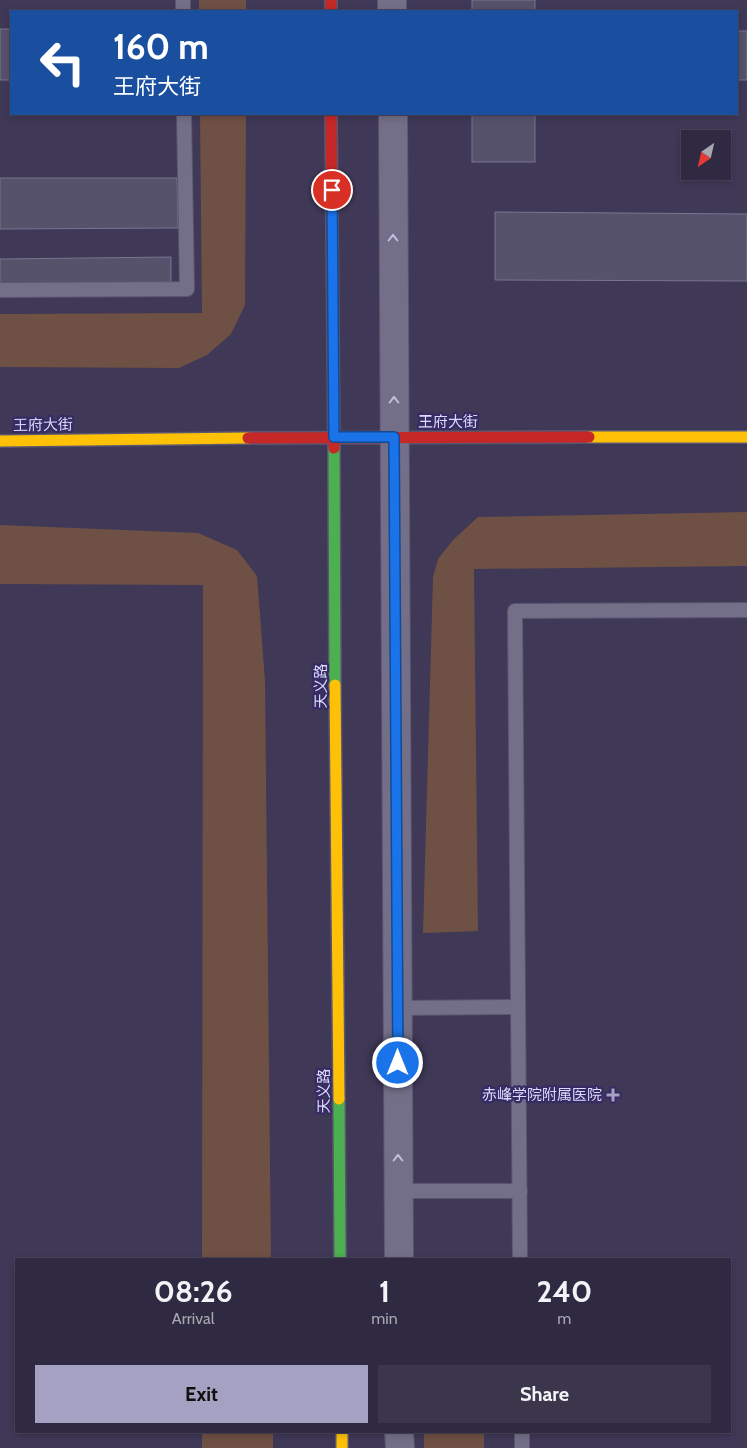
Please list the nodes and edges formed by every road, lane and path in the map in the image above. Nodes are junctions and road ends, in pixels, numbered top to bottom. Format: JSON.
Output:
{"nodes":[{"id":1,"x":184,"y":115,"type":"edge"},
{"id":2,"x":331,"y":115,"type":"edge"},
{"id":3,"x":393,"y":115,"type":"edge"},
{"id":4,"x":0,"y":290,"type":"edge"},
{"id":5,"x":334,"y":437,"type":"junction"},
{"id":6,"x":394,"y":437,"type":"junction"},
{"id":7,"x":747,"y":437,"type":"edge"},
{"id":8,"x":0,"y":441,"type":"edge"},
{"id":9,"x":747,"y":610,"type":"edge"},
{"id":10,"x":518,"y":1007,"type":"junction"},
{"id":11,"x":397,"y":1008,"type":"junction"},
{"id":12,"x":520,"y":1191,"type":"junction"},
{"id":13,"x":398,"y":1192,"type":"junction"},
{"id":14,"x":340,"y":1258,"type":"edge"},
{"id":15,"x":399,"y":1258,"type":"edge"},
{"id":16,"x":520,"y":1258,"type":"edge"},
{"id":17,"x":342,"y":1433,"type":"edge"},
{"id":18,"x":399,"y":1433,"type":"edge"},
{"id":19,"x":522,"y":1433,"type":"edge"},
{"id":20,"x":342,"y":1448,"type":"edge"},
{"id":21,"x":400,"y":1448,"type":"edge"},
{"id":22,"x":522,"y":1448,"type":"edge"}],
"edges":[{"from":1,"to":4,"type":"lane"},
{"from":2,"to":5,"type":"main road","name":"天义路"},
{"from":6,"to":3,"type":"street","one_way":true},
{"from":5,"to":6,"type":"main road","name":"王府大街"},
{"from":5,"to":8,"type":"main road","name":"王府大街"},
{"from":5,"to":14,"type":"main road","name":"天义路"},
{"from":6,"to":7,"type":"main road","name":"王府大街"},
{"from":6,"to":11,"type":"street"},
{"from":9,"to":10,"type":"lane"},
{"from":10,"to":11,"type":"lane"},
{"from":10,"to":12,"type":"lane"},
{"from":13,"to":11,"type":"street","one_way":true},
{"from":12,"to":13,"type":"lane"},
{"from":12,"to":16,"type":"lane"},
{"from":13,"to":15,"type":"street"},
{"from":17,"to":20,"type":"main road"},
{"from":18,"to":21,"type":"street"},
{"from":19,"to":22,"type":"lane"}]}
